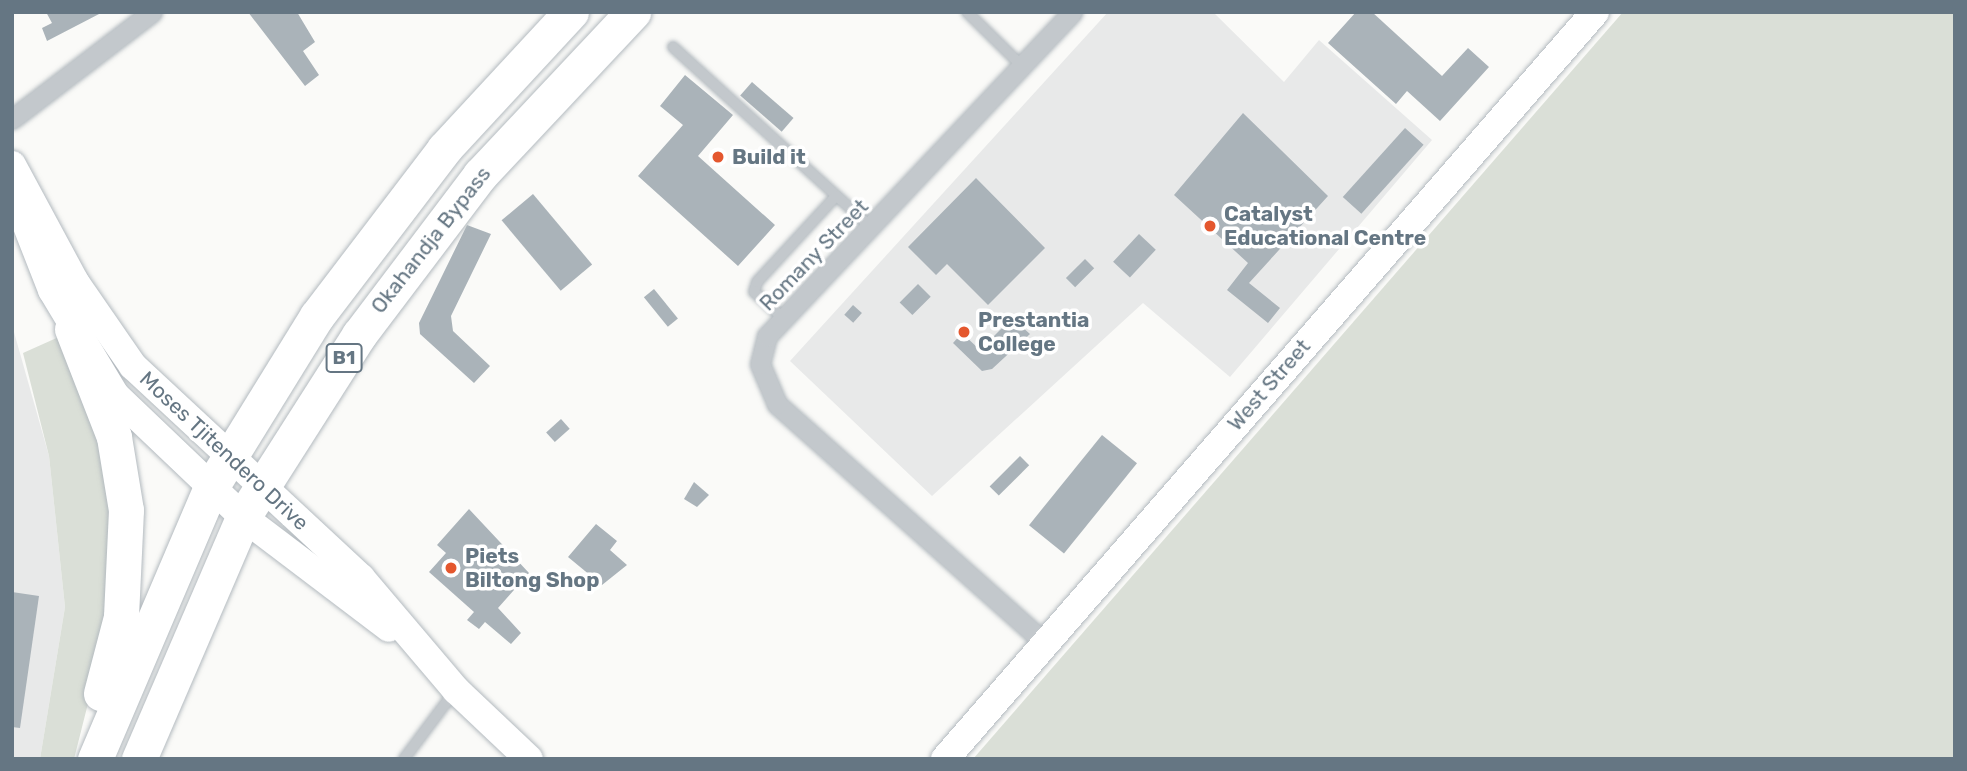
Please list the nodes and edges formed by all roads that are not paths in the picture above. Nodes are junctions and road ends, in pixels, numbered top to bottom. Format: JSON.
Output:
{"nodes":[{"id":1,"x":152,"y":12,"type":"edge"},
{"id":2,"x":571,"y":12,"type":"edge"},
{"id":3,"x":633,"y":12,"type":"edge"},
{"id":4,"x":967,"y":12,"type":"edge"},
{"id":5,"x":1072,"y":12,"type":"edge"},
{"id":6,"x":1595,"y":12,"type":"edge"},
{"id":7,"x":673,"y":47,"type":"dead end"},
{"id":8,"x":1022,"y":66,"type":"junction"},
{"id":9,"x":12,"y":120,"type":"edge"},
{"id":10,"x":12,"y":165,"type":"edge"},
{"id":11,"x":12,"y":188,"type":"edge"},
{"id":12,"x":836,"y":196,"type":"junction"},
{"id":13,"x":873,"y":228,"type":"junction"},
{"id":14,"x":783,"y":318,"type":"junction"},
{"id":15,"x":72,"y":329,"type":"junction"},
{"id":16,"x":228,"y":455,"type":"junction"},
{"id":17,"x":261,"y":485,"type":"junction"},
{"id":18,"x":210,"y":489,"type":"junction"},
{"id":19,"x":243,"y":517,"type":"junction"},
{"id":20,"x":1045,"y":643,"type":"junction"},
{"id":21,"x":417,"y":648,"type":"junction"},
{"id":22,"x":456,"y":690,"type":"junction"},
{"id":23,"x":154,"y":722,"type":"junction"},
{"id":24,"x":89,"y":759,"type":"edge"},
{"id":25,"x":95,"y":759,"type":"edge"},
{"id":26,"x":139,"y":759,"type":"edge"},
{"id":27,"x":154,"y":759,"type":"edge"},
{"id":28,"x":404,"y":759,"type":"edge"},
{"id":29,"x":529,"y":759,"type":"edge"},
{"id":30,"x":945,"y":759,"type":"edge"}],
"edges":[{"from":1,"to":9,"type":"street"},
{"from":2,"to":16,"type":"highway","number":"B1"},
{"from":3,"to":17,"type":"highway","name":"Okahandja Bypass","number":"B1"},
{"from":4,"to":8,"type":"lane"},
{"from":5,"to":8,"type":"street","name":"Romany Street"},
{"from":6,"to":20,"type":"street","name":"West Street"},
{"from":7,"to":12,"type":"lane"},
{"from":8,"to":13,"type":"street","name":"Romany Street"},
{"from":10,"to":16,"type":"street","name":"Moses Tjitendero Drive"},
{"from":11,"to":15,"type":"street","name":"Moses Tjitendero Drive"},
{"from":12,"to":13,"type":"lane"},
{"from":12,"to":14,"type":"lane"},
{"from":13,"to":14,"type":"street","name":"Romany Street"},
{"from":14,"to":20,"type":"street","name":"Romany Street"},
{"from":15,"to":18,"type":"street","name":"Moses Tjitendero Drive"},
{"from":15,"to":24,"type":"highway"},
{"from":16,"to":17,"type":"street","name":"Moses Tjitendero Drive"},
{"from":16,"to":18,"type":"highway","number":"B1"},
{"from":17,"to":19,"type":"highway","name":"Okahandja Bypass","number":"B1"},
{"from":17,"to":21,"type":"street","name":"Moses Tjitendero Drive"},
{"from":18,"to":19,"type":"street","name":"Moses Tjitendero Drive"},
{"from":18,"to":25,"type":"highway","number":"B1"},
{"from":19,"to":21,"type":"street","name":"Moses Tjitendero Drive"},
{"from":19,"to":23,"type":"highway","name":"Okahandja Bypass","number":"B1"},
{"from":20,"to":30,"type":"street","name":"West Street"},
{"from":21,"to":22,"type":"street","name":"Moses Tjitendero Drive"},
{"from":22,"to":28,"type":"lane"},
{"from":22,"to":29,"type":"street","name":"Moses Tjitendero Drive"},
{"from":23,"to":26,"type":"highway","name":"Okahandja Bypass","number":"B1"},
{"from":23,"to":27,"type":"lane"}]}
